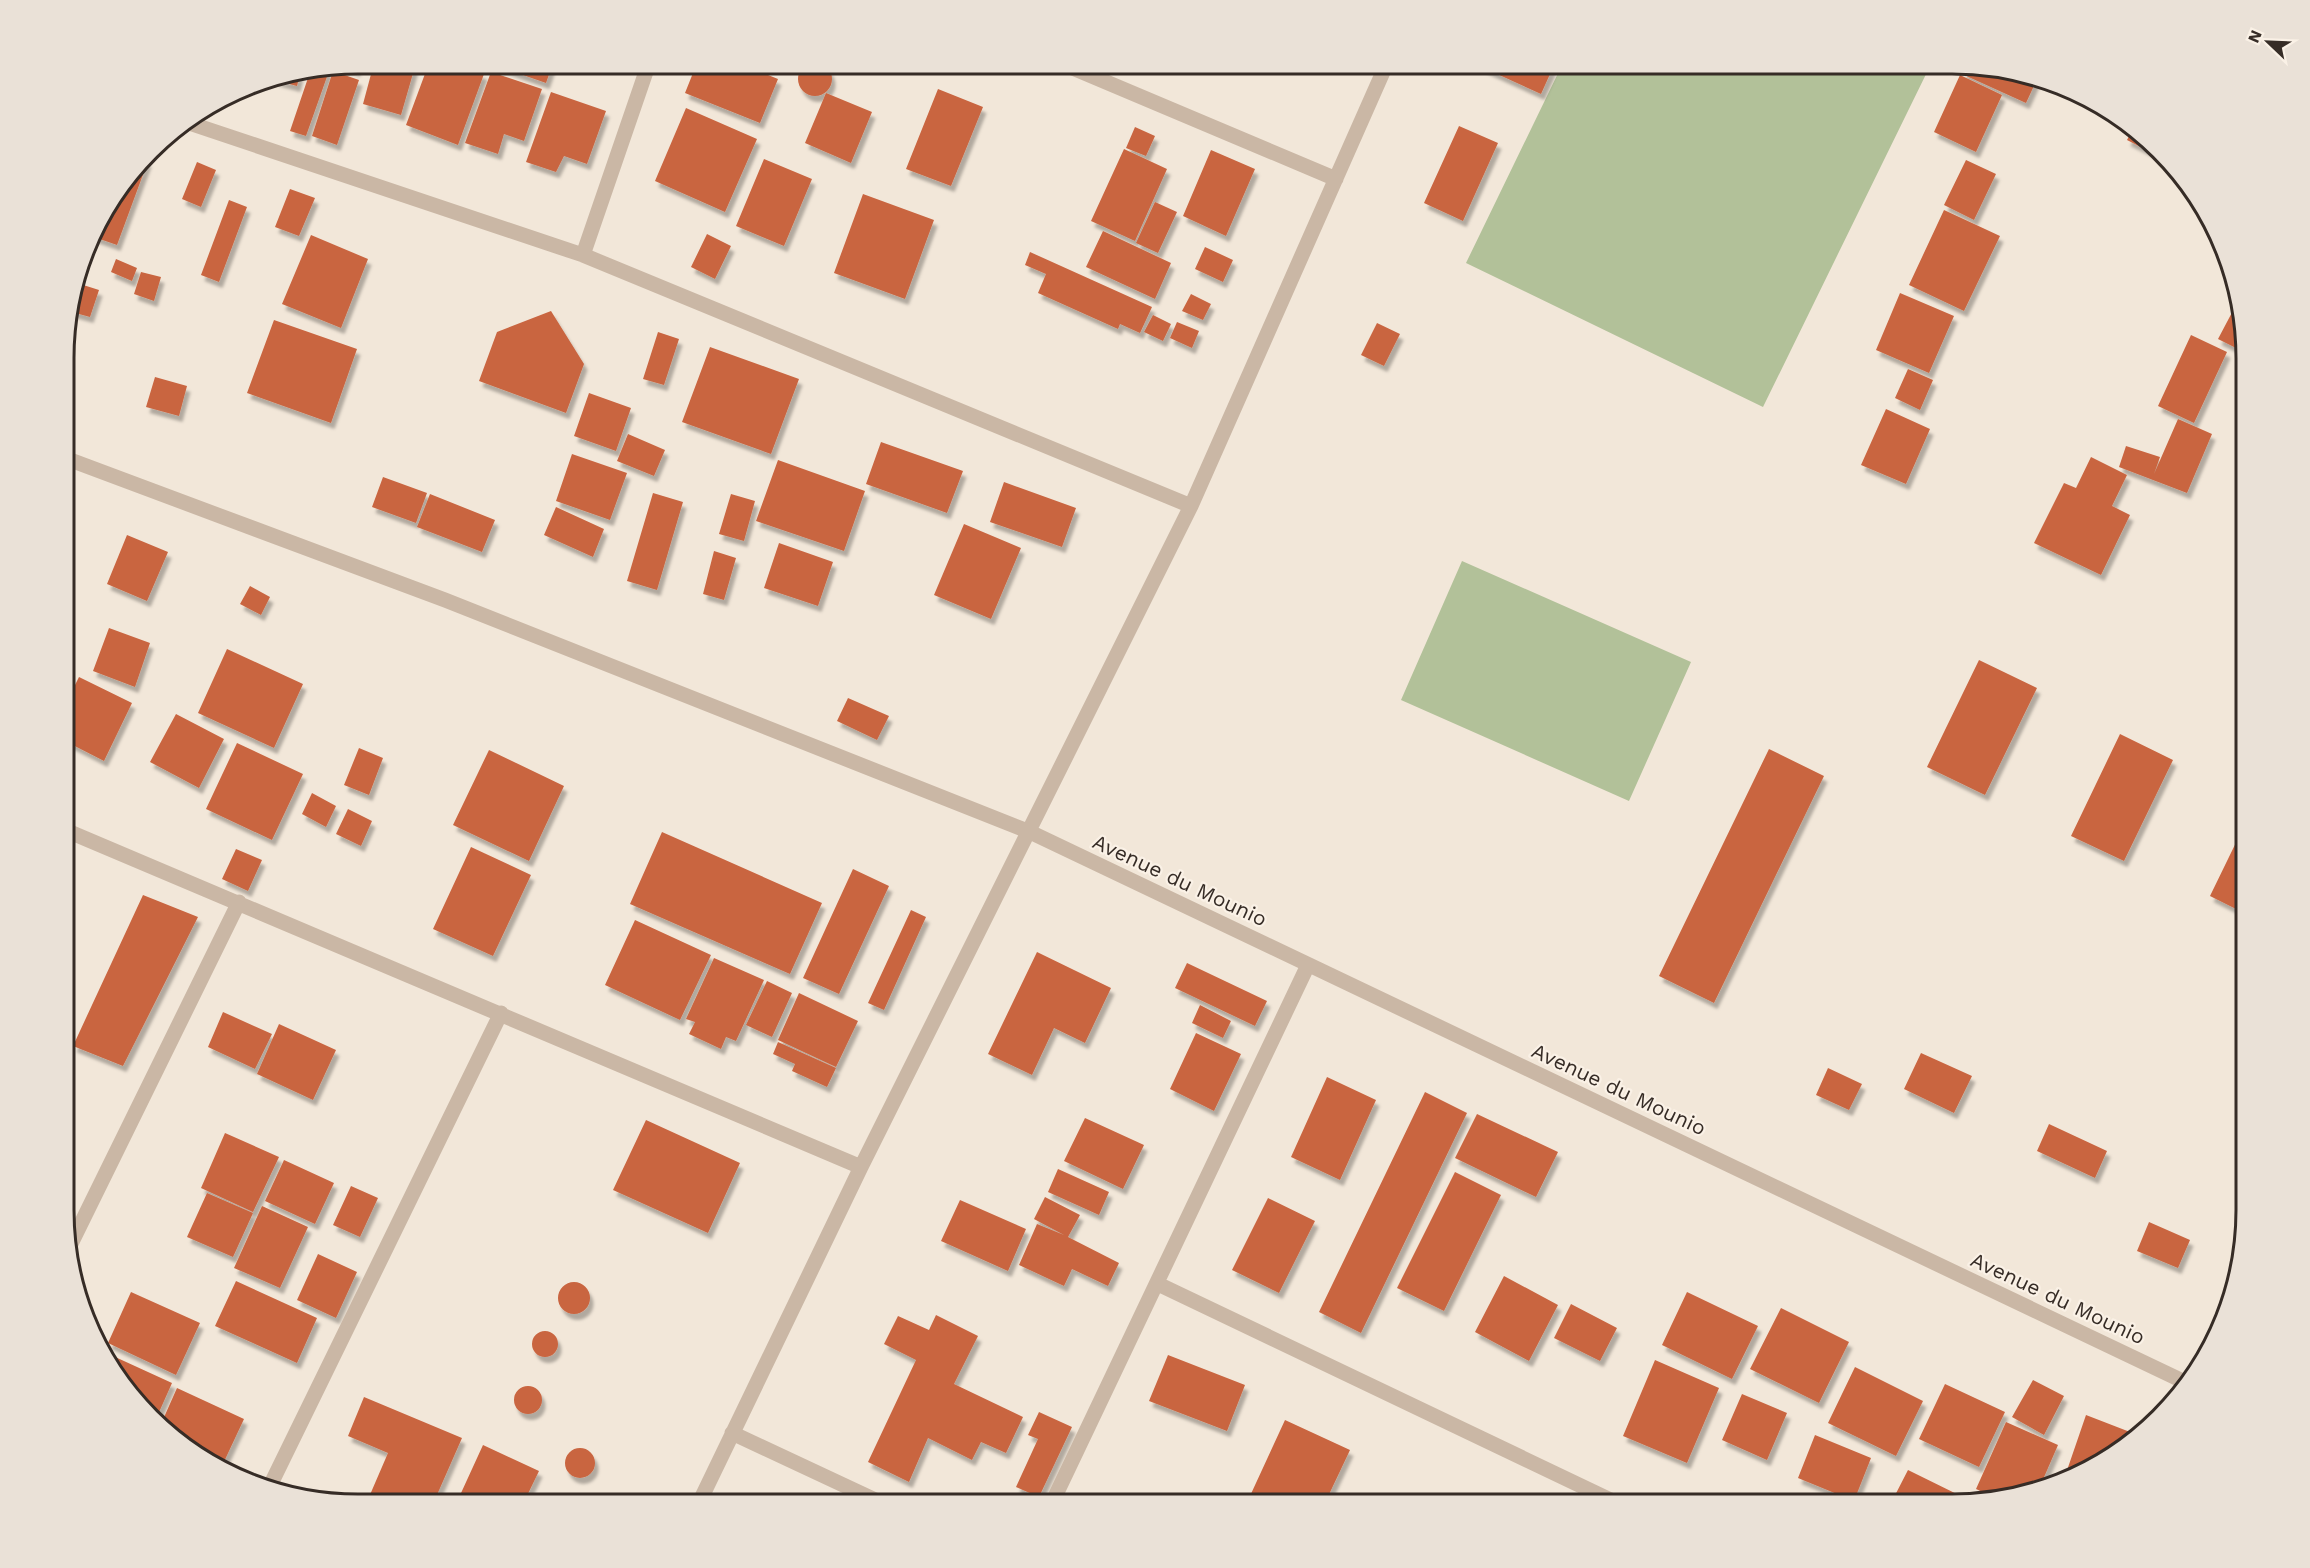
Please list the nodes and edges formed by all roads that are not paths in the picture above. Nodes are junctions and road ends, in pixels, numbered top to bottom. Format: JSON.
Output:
{"nodes":[{"id":1,"x":645,"y":74,"type":"edge"},
{"id":2,"x":1087,"y":74,"type":"edge"},
{"id":3,"x":1382,"y":74,"type":"edge"},
{"id":4,"x":197,"y":123,"type":"edge"},
{"id":5,"x":1336,"y":179,"type":"junction"},
{"id":6,"x":583,"y":255,"type":"junction"},
{"id":7,"x":74,"y":461,"type":"edge"},
{"id":8,"x":1191,"y":506,"type":"junction"},
{"id":9,"x":1030,"y":832,"type":"junction"},
{"id":10,"x":74,"y":833,"type":"edge"},
{"id":11,"x":239,"y":902,"type":"junction"},
{"id":12,"x":1308,"y":965,"type":"junction"},
{"id":13,"x":501,"y":1013,"type":"junction"},
{"id":14,"x":861,"y":1167,"type":"junction"},
{"id":15,"x":75,"y":1236,"type":"edge"},
{"id":16,"x":1158,"y":1284,"type":"junction"},
{"id":17,"x":2180,"y":1380,"type":"edge"},
{"id":18,"x":732,"y":1433,"type":"junction"},
{"id":19,"x":272,"y":1481,"type":"edge"},
{"id":20,"x":703,"y":1494,"type":"edge"},
{"id":21,"x":862,"y":1494,"type":"edge"},
{"id":22,"x":1056,"y":1494,"type":"edge"},
{"id":23,"x":1598,"y":1494,"type":"edge"}],
"edges":[{"from":1,"to":6,"type":"street"},
{"from":2,"to":5,"type":"street"},
{"from":3,"to":5,"type":"street"},
{"from":4,"to":6,"type":"street"},
{"from":5,"to":8,"type":"street"},
{"from":6,"to":8,"type":"street"},
{"from":7,"to":9,"type":"street","name":"Avenue du Mounio"},
{"from":8,"to":9,"type":"street"},
{"from":9,"to":12,"type":"street","name":"Avenue du Mounio"},
{"from":9,"to":14,"type":"street"},
{"from":10,"to":11,"type":"street"},
{"from":11,"to":13,"type":"street"},
{"from":11,"to":15,"type":"street"},
{"from":12,"to":16,"type":"street"},
{"from":12,"to":17,"type":"street","name":"Avenue du Mounio"},
{"from":13,"to":14,"type":"street"},
{"from":13,"to":19,"type":"street"},
{"from":14,"to":18,"type":"street"},
{"from":16,"to":22,"type":"street"},
{"from":16,"to":23,"type":"street"},
{"from":18,"to":20,"type":"street"},
{"from":18,"to":21,"type":"street"}]}
